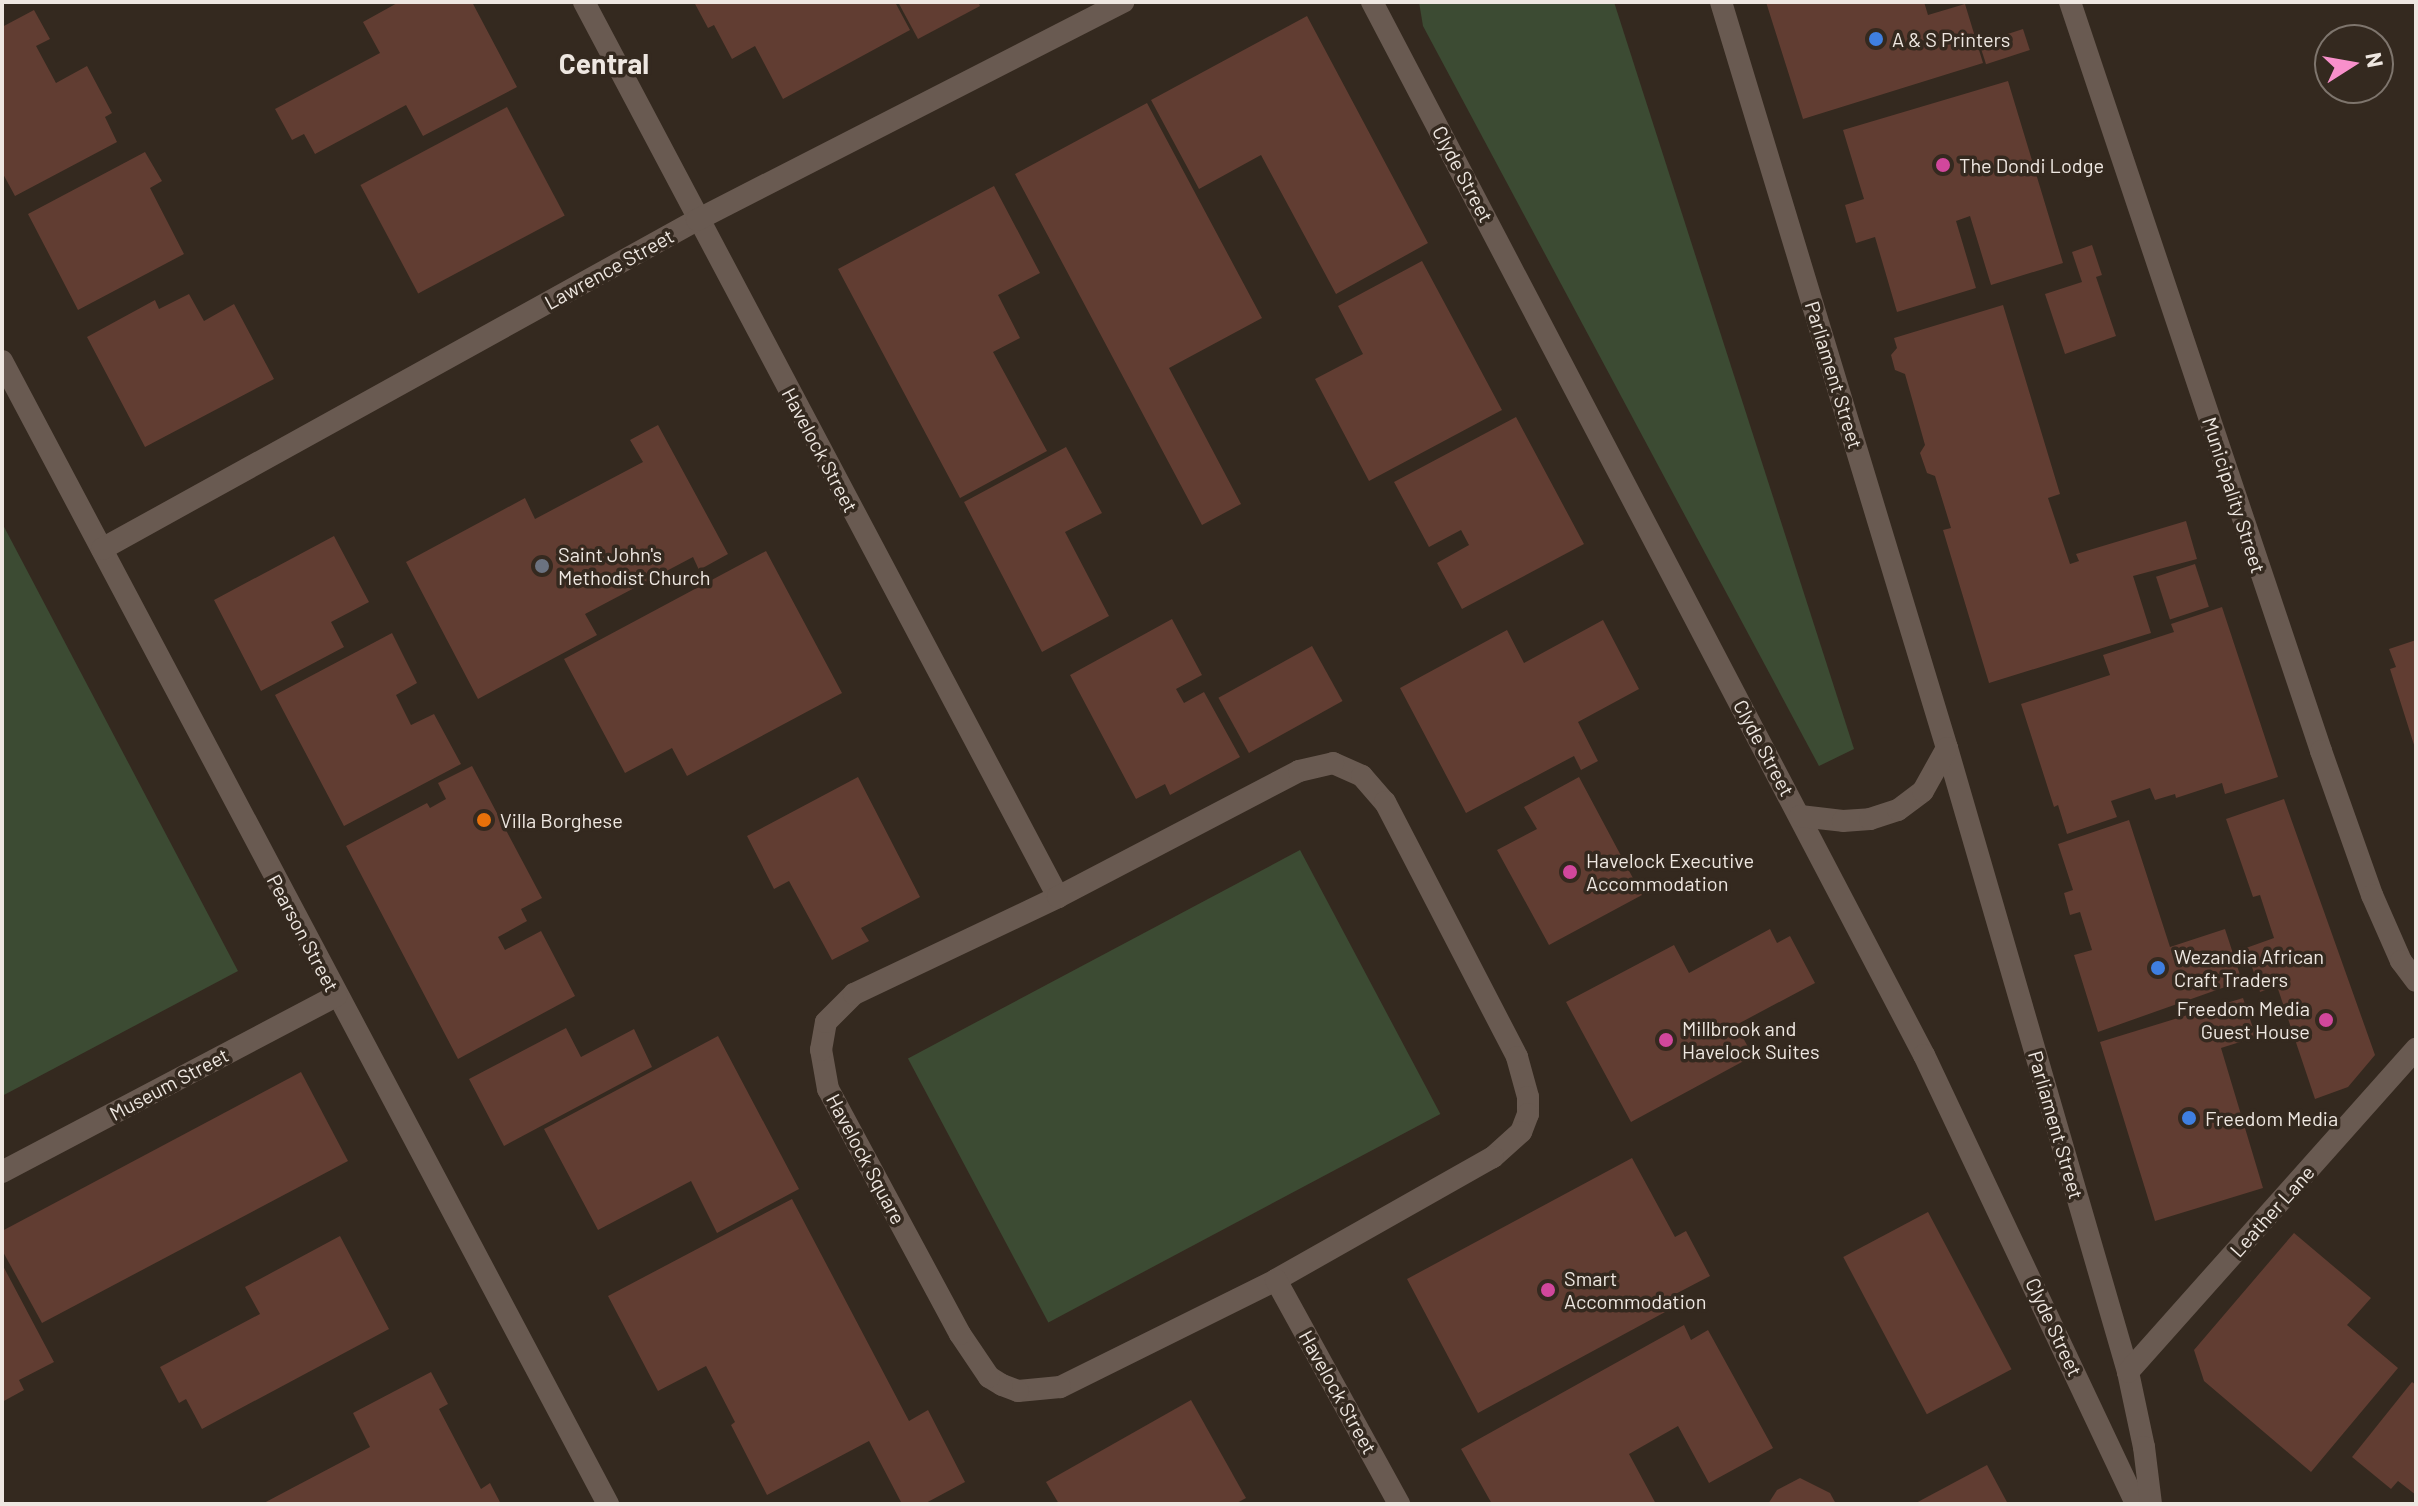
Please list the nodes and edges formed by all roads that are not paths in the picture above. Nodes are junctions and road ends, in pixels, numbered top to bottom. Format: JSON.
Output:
{"nodes":[{"id":1,"x":584,"y":2,"type":"edge"},
{"id":2,"x":1123,"y":2,"type":"edge"},
{"id":3,"x":1372,"y":2,"type":"edge"},
{"id":4,"x":1721,"y":2,"type":"edge"},
{"id":5,"x":2070,"y":2,"type":"edge"},
{"id":6,"x":697,"y":220,"type":"junction"},
{"id":7,"x":2,"y":361,"type":"edge"},
{"id":8,"x":102,"y":549,"type":"junction"},
{"id":9,"x":1947,"y":748,"type":"junction"},
{"id":10,"x":1800,"y":816,"type":"junction"},
{"id":11,"x":1058,"y":897,"type":"junction"},
{"id":12,"x":2416,"y":981,"type":"edge"},
{"id":13,"x":336,"y":996,"type":"junction"},
{"id":14,"x":2416,"y":1049,"type":"edge"},
{"id":15,"x":2,"y":1172,"type":"edge"},
{"id":16,"x":1276,"y":1280,"type":"junction"},
{"id":17,"x":2128,"y":1372,"type":"junction"},
{"id":18,"x":608,"y":1504,"type":"edge"},
{"id":19,"x":1399,"y":1504,"type":"edge"},
{"id":20,"x":2136,"y":1504,"type":"edge"},
{"id":21,"x":2151,"y":1504,"type":"edge"}],
"edges":[{"from":1,"to":6,"type":"street","name":"Havelock Street"},
{"from":2,"to":6,"type":"street","name":"Lawrence Street"},
{"from":3,"to":10,"type":"street","name":"Clyde Street"},
{"from":4,"to":9,"type":"street","name":"Parliament Street"},
{"from":5,"to":12,"type":"street","name":"Municipality Street"},
{"from":6,"to":8,"type":"street","name":"Lawrence Street"},
{"from":6,"to":11,"type":"street","name":"Havelock Street"},
{"from":7,"to":8,"type":"street","name":"Pearson Street"},
{"from":8,"to":13,"type":"street","name":"Pearson Street"},
{"from":9,"to":10,"type":"street"},
{"from":9,"to":17,"type":"street","name":"Parliament Street"},
{"from":10,"to":20,"type":"street","name":"Clyde Street"},
{"from":11,"to":16,"type":"street","name":"Havelock Square"},
{"from":11,"to":16,"type":"street","name":"Havelock Square"},
{"from":13,"to":15,"type":"street","name":"Museum Street"},
{"from":13,"to":18,"type":"street","name":"Pearson Street"},
{"from":14,"to":17,"type":"street","name":"Leather Lane"},
{"from":16,"to":19,"type":"street","name":"Havelock Street"},
{"from":17,"to":21,"type":"street","name":"Parliament Street"}]}
